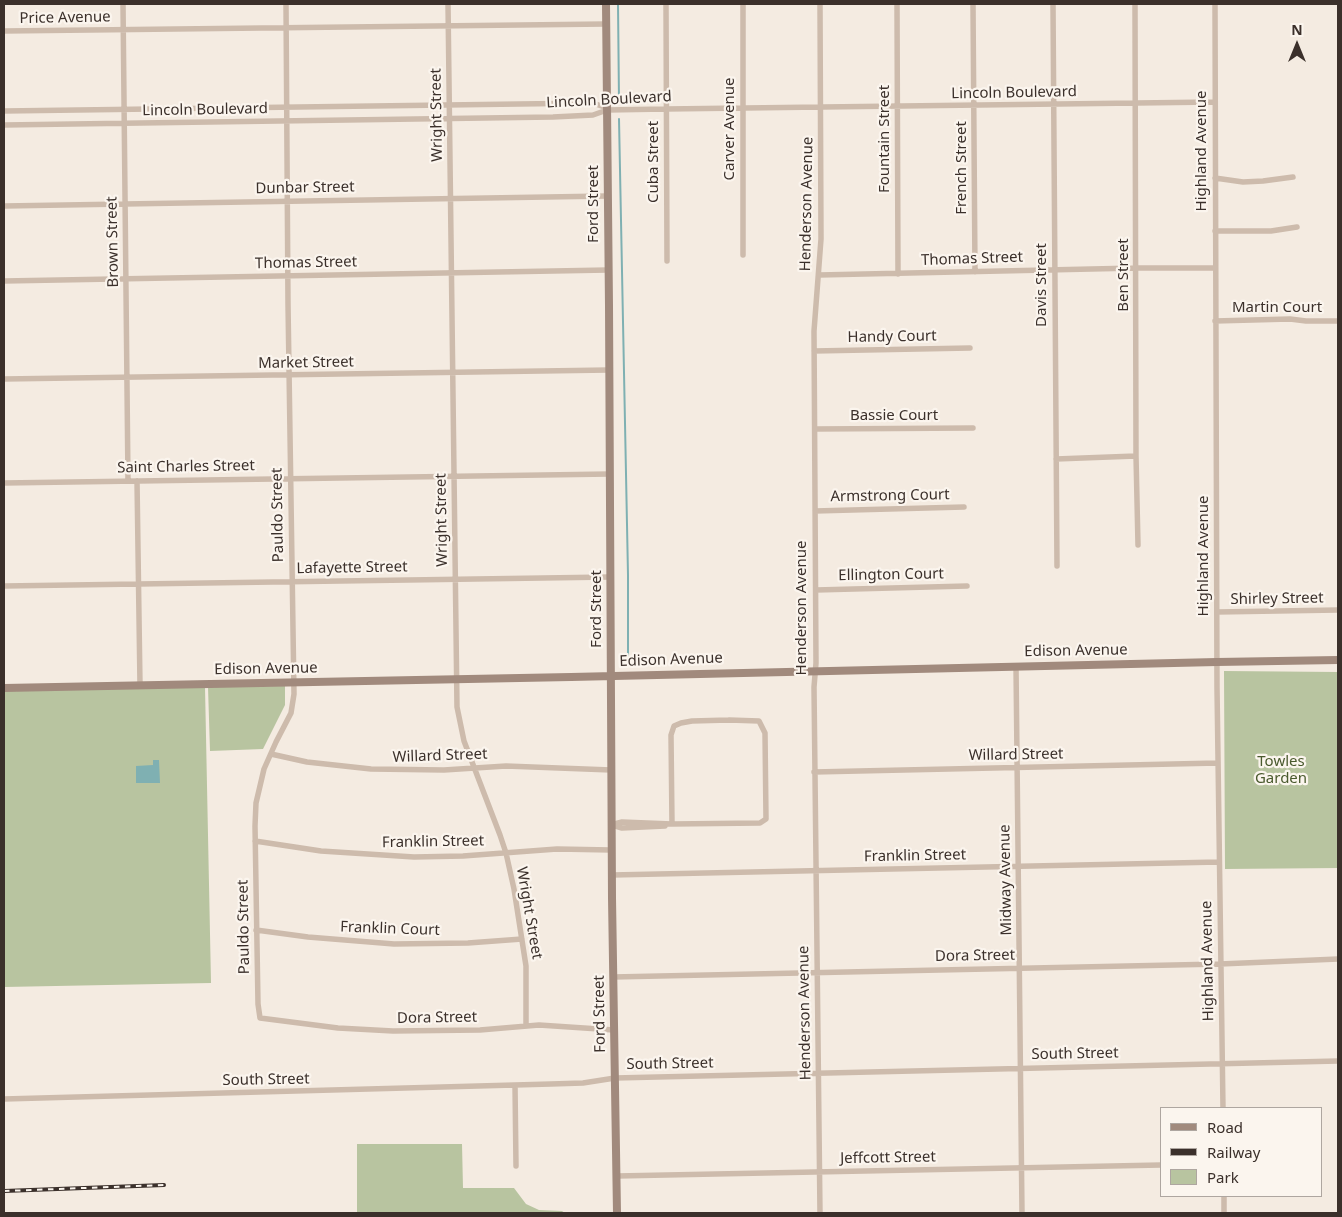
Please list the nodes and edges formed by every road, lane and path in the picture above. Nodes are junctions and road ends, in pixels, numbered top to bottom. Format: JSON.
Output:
{"nodes":[{"id":1,"x":122,"y":4,"type":"edge"},
{"id":2,"x":286,"y":4,"type":"edge"},
{"id":3,"x":448,"y":4,"type":"edge"},
{"id":4,"x":606,"y":4,"type":"edge"},
{"id":5,"x":666,"y":4,"type":"edge"},
{"id":6,"x":743,"y":4,"type":"edge"},
{"id":7,"x":820,"y":4,"type":"edge"},
{"id":8,"x":897,"y":4,"type":"edge"},
{"id":9,"x":974,"y":4,"type":"edge"},
{"id":10,"x":1053,"y":4,"type":"edge"},
{"id":11,"x":1135,"y":4,"type":"edge"},
{"id":12,"x":1215,"y":4,"type":"edge"},
{"id":13,"x":606,"y":24,"type":"junction"},
{"id":14,"x":448,"y":26,"type":"junction"},
{"id":15,"x":287,"y":28,"type":"junction"},
{"id":16,"x":123,"y":30,"type":"junction"},
{"id":17,"x":4,"y":31,"type":"edge"},
{"id":18,"x":1215,"y":102,"type":"junction"},
{"id":19,"x":1136,"y":104,"type":"junction"},
{"id":20,"x":449,"y":105,"type":"junction"},
{"id":21,"x":974,"y":105,"type":"junction"},
{"id":22,"x":1054,"y":105,"type":"junction"},
{"id":23,"x":287,"y":107,"type":"junction"},
{"id":24,"x":897,"y":107,"type":"junction"},
{"id":25,"x":820,"y":108,"type":"junction"},
{"id":26,"x":123,"y":109,"type":"junction"},
{"id":27,"x":607,"y":109,"type":"junction"},
{"id":28,"x":666,"y":109,"type":"junction"},
{"id":29,"x":743,"y":109,"type":"junction"},
{"id":30,"x":4,"y":111,"type":"edge"},
{"id":31,"x":449,"y":118,"type":"junction"},
{"id":32,"x":287,"y":121,"type":"junction"},
{"id":33,"x":123,"y":123,"type":"junction"},
{"id":34,"x":4,"y":125,"type":"edge"},
{"id":35,"x":1293,"y":177,"type":"dead end"},
{"id":36,"x":1215,"y":178,"type":"junction"},
{"id":37,"x":607,"y":196,"type":"junction"},
{"id":38,"x":450,"y":199,"type":"junction"},
{"id":39,"x":287,"y":201,"type":"junction"},
{"id":40,"x":125,"y":204,"type":"junction"},
{"id":41,"x":4,"y":206,"type":"edge"},
{"id":42,"x":1297,"y":227,"type":"dead end"},
{"id":43,"x":1215,"y":231,"type":"junction"},
{"id":44,"x":743,"y":255,"type":"dead end"},
{"id":45,"x":667,"y":261,"type":"dead end"},
{"id":46,"x":1136,"y":268,"type":"junction"},
{"id":47,"x":1215,"y":268,"type":"junction"},
{"id":48,"x":608,"y":270,"type":"junction"},
{"id":49,"x":1054,"y":270,"type":"junction"},
{"id":50,"x":975,"y":272,"type":"junction"},
{"id":51,"x":450,"y":273,"type":"junction"},
{"id":52,"x":898,"y":274,"type":"junction"},
{"id":53,"x":819,"y":275,"type":"junction"},
{"id":54,"x":288,"y":276,"type":"junction"},
{"id":55,"x":126,"y":279,"type":"junction"},
{"id":56,"x":4,"y":281,"type":"edge"},
{"id":57,"x":1216,"y":321,"type":"junction"},
{"id":58,"x":1338,"y":321,"type":"edge"},
{"id":59,"x":970,"y":348,"type":"dead end"},
{"id":60,"x":814,"y":351,"type":"junction"},
{"id":61,"x":609,"y":370,"type":"junction"},
{"id":62,"x":452,"y":373,"type":"junction"},
{"id":63,"x":289,"y":376,"type":"junction"},
{"id":64,"x":127,"y":378,"type":"junction"},
{"id":65,"x":4,"y":380,"type":"edge"},
{"id":66,"x":973,"y":428,"type":"dead end"},
{"id":67,"x":815,"y":429,"type":"junction"},
{"id":68,"x":1136,"y":456,"type":"junction"},
{"id":69,"x":1056,"y":459,"type":"junction"},
{"id":70,"x":610,"y":474,"type":"junction"},
{"id":71,"x":454,"y":476,"type":"junction"},
{"id":72,"x":290,"y":478,"type":"junction"},
{"id":73,"x":136,"y":480,"type":"junction"},
{"id":74,"x":128,"y":481,"type":"junction"},
{"id":75,"x":4,"y":483,"type":"edge"},
{"id":76,"x":964,"y":507,"type":"dead end"},
{"id":77,"x":815,"y":511,"type":"junction"},
{"id":78,"x":1138,"y":545,"type":"dead end"},
{"id":79,"x":1056,"y":566,"type":"dead end"},
{"id":80,"x":610,"y":577,"type":"junction"},
{"id":81,"x":455,"y":579,"type":"junction"},
{"id":82,"x":291,"y":582,"type":"junction"},
{"id":83,"x":138,"y":584,"type":"junction"},
{"id":84,"x":4,"y":586,"type":"edge"},
{"id":85,"x":967,"y":586,"type":"dead end"},
{"id":86,"x":816,"y":590,"type":"junction"},
{"id":87,"x":1338,"y":610,"type":"edge"},
{"id":88,"x":1217,"y":612,"type":"junction"},
{"id":89,"x":1338,"y":660,"type":"edge"},
{"id":90,"x":1217,"y":662,"type":"junction"},
{"id":91,"x":1016,"y":666,"type":"junction"},
{"id":92,"x":814,"y":671,"type":"junction"},
{"id":93,"x":610,"y":676,"type":"junction"},
{"id":94,"x":457,"y":679,"type":"junction"},
{"id":95,"x":293,"y":682,"type":"junction"},
{"id":96,"x":140,"y":685,"type":"junction"},
{"id":97,"x":4,"y":688,"type":"edge"},
{"id":98,"x":271,"y":754,"type":"junction"},
{"id":99,"x":1218,"y":763,"type":"junction"},
{"id":100,"x":1017,"y":767,"type":"junction"},
{"id":101,"x":476,"y":768,"type":"junction"},
{"id":102,"x":611,"y":770,"type":"junction"},
{"id":103,"x":814,"y":772,"type":"junction"},
{"id":104,"x":672,"y":824,"type":"junction"},
{"id":105,"x":611,"y":825,"type":"junction"},
{"id":106,"x":255,"y":841,"type":"junction"},
{"id":107,"x":611,"y":850,"type":"junction"},
{"id":108,"x":506,"y":852,"type":"junction"},
{"id":109,"x":1219,"y":862,"type":"junction"},
{"id":110,"x":1017,"y":866,"type":"junction"},
{"id":111,"x":815,"y":870,"type":"junction"},
{"id":112,"x":612,"y":875,"type":"junction"},
{"id":113,"x":256,"y":930,"type":"junction"},
{"id":114,"x":522,"y":939,"type":"junction"},
{"id":115,"x":1338,"y":959,"type":"edge"},
{"id":116,"x":1220,"y":964,"type":"junction"},
{"id":117,"x":1019,"y":967,"type":"junction"},
{"id":118,"x":817,"y":972,"type":"junction"},
{"id":119,"x":613,"y":977,"type":"junction"},
{"id":120,"x":260,"y":1018,"type":"joint"},
{"id":121,"x":526,"y":1025,"type":"junction"},
{"id":122,"x":614,"y":1030,"type":"junction"},
{"id":123,"x":1338,"y":1061,"type":"edge"},
{"id":124,"x":1222,"y":1063,"type":"junction"},
{"id":125,"x":1020,"y":1068,"type":"junction"},
{"id":126,"x":818,"y":1072,"type":"junction"},
{"id":127,"x":615,"y":1078,"type":"junction"},
{"id":128,"x":515,"y":1085,"type":"junction"},
{"id":129,"x":4,"y":1099,"type":"edge"},
{"id":130,"x":1223,"y":1107,"type":"edge"},
{"id":131,"x":1160,"y":1165,"type":"edge"},
{"id":132,"x":516,"y":1166,"type":"dead end"},
{"id":133,"x":1021,"y":1168,"type":"junction"},
{"id":134,"x":819,"y":1172,"type":"junction"},
{"id":135,"x":616,"y":1176,"type":"junction"},
{"id":136,"x":1224,"y":1197,"type":"edge"},
{"id":137,"x":617,"y":1213,"type":"edge"},
{"id":138,"x":820,"y":1213,"type":"edge"},
{"id":139,"x":1022,"y":1213,"type":"edge"},
{"id":140,"x":1224,"y":1213,"type":"edge"}],
"edges":[{"from":1,"to":16,"type":"street","name":"Brown Street"},
{"from":2,"to":15,"type":"street","name":"Pauldo Street"},
{"from":3,"to":14,"type":"street","name":"Wright Street"},
{"from":4,"to":13,"type":"street","name":"Ford Street"},
{"from":5,"to":28,"type":"street","name":"Cuba Street"},
{"from":6,"to":29,"type":"street","name":"Carver Avenue"},
{"from":7,"to":25,"type":"street","name":"Henderson Avenue"},
{"from":8,"to":24,"type":"street","name":"Fountain Street"},
{"from":9,"to":21,"type":"street","name":"French Street"},
{"from":10,"to":22,"type":"street","name":"Davis Street"},
{"from":11,"to":19,"type":"street","name":"Ben Street"},
{"from":12,"to":18,"type":"street","name":"Highland Avenue"},
{"from":13,"to":14,"type":"street","name":"Price Avenue"},
{"from":13,"to":27,"type":"street","name":"Ford Street"},
{"from":14,"to":15,"type":"street","name":"Price Avenue"},
{"from":14,"to":20,"type":"street","name":"Wright Street"},
{"from":15,"to":16,"type":"street","name":"Price Avenue"},
{"from":15,"to":23,"type":"street","name":"Pauldo Street"},
{"from":16,"to":17,"type":"street","name":"Price Avenue"},
{"from":16,"to":26,"type":"street","name":"Brown Street"},
{"from":18,"to":19,"type":"street","name":"Lincoln Boulevard"},
{"from":18,"to":36,"type":"street","name":"Highland Avenue"},
{"from":19,"to":22,"type":"street","name":"Lincoln Boulevard"},
{"from":19,"to":46,"type":"street","name":"Ben Street"},
{"from":20,"to":23,"type":"street","name":"Lincoln Boulevard"},
{"from":20,"to":27,"type":"street","name":"Lincoln Boulevard"},
{"from":20,"to":31,"type":"street","name":"Wright Street"},
{"from":21,"to":22,"type":"street","name":"Lincoln Boulevard"},
{"from":21,"to":24,"type":"street","name":"Lincoln Boulevard"},
{"from":21,"to":50,"type":"street","name":"French Street"},
{"from":22,"to":49,"type":"street","name":"Davis Street"},
{"from":23,"to":26,"type":"street","name":"Lincoln Boulevard"},
{"from":23,"to":32,"type":"street","name":"Pauldo Street"},
{"from":24,"to":25,"type":"street","name":"Lincoln Boulevard"},
{"from":24,"to":52,"type":"street","name":"Fountain Street"},
{"from":25,"to":29,"type":"street","name":"Lincoln Boulevard"},
{"from":25,"to":53,"type":"street","name":"Henderson Avenue"},
{"from":26,"to":30,"type":"street","name":"Lincoln Boulevard"},
{"from":26,"to":33,"type":"street","name":"Brown Street"},
{"from":27,"to":28,"type":"street","name":"Lincoln Boulevard"},
{"from":27,"to":31,"type":"street","name":"Lincoln Boulevard"},
{"from":27,"to":37,"type":"street","name":"Ford Street"},
{"from":28,"to":29,"type":"street","name":"Lincoln Boulevard"},
{"from":28,"to":45,"type":"street","name":"Cuba Street"},
{"from":29,"to":44,"type":"street","name":"Carver Avenue"},
{"from":31,"to":32,"type":"street","name":"Lincoln Boulevard"},
{"from":31,"to":38,"type":"street","name":"Wright Street"},
{"from":32,"to":33,"type":"street","name":"Lincoln Boulevard"},
{"from":32,"to":39,"type":"street","name":"Pauldo Street"},
{"from":33,"to":34,"type":"street","name":"Lincoln Boulevard"},
{"from":33,"to":40,"type":"street","name":"Brown Street"},
{"from":35,"to":36,"type":"street"},
{"from":36,"to":43,"type":"street","name":"Highland Avenue"},
{"from":37,"to":38,"type":"street","name":"Dunbar Street"},
{"from":37,"to":48,"type":"street","name":"Ford Street"},
{"from":38,"to":39,"type":"street","name":"Dunbar Street"},
{"from":38,"to":51,"type":"street","name":"Wright Street"},
{"from":39,"to":40,"type":"street","name":"Dunbar Street"},
{"from":39,"to":54,"type":"street","name":"Pauldo Street"},
{"from":40,"to":41,"type":"street","name":"Dunbar Street"},
{"from":40,"to":55,"type":"street","name":"Brown Street"},
{"from":42,"to":43,"type":"street"},
{"from":43,"to":47,"type":"street","name":"Highland Avenue"},
{"from":46,"to":47,"type":"street","name":"Thomas Street"},
{"from":46,"to":49,"type":"street","name":"Thomas Street"},
{"from":46,"to":68,"type":"street","name":"Ben Street"},
{"from":47,"to":57,"type":"street","name":"Highland Avenue"},
{"from":48,"to":51,"type":"street","name":"Thomas Street"},
{"from":48,"to":61,"type":"street","name":"Ford Street"},
{"from":49,"to":50,"type":"street","name":"Thomas Street"},
{"from":49,"to":69,"type":"street","name":"Davis Street"},
{"from":50,"to":52,"type":"street","name":"Thomas Street"},
{"from":51,"to":54,"type":"street","name":"Thomas Street"},
{"from":51,"to":62,"type":"street","name":"Wright Street"},
{"from":52,"to":53,"type":"street","name":"Thomas Street"},
{"from":53,"to":60,"type":"street","name":"Henderson Avenue"},
{"from":54,"to":55,"type":"street","name":"Thomas Street"},
{"from":54,"to":63,"type":"street","name":"Pauldo Street"},
{"from":55,"to":56,"type":"street","name":"Thomas Street"},
{"from":55,"to":64,"type":"street","name":"Brown Street"},
{"from":57,"to":58,"type":"street","name":"Martin Court"},
{"from":57,"to":88,"type":"street","name":"Highland Avenue"},
{"from":59,"to":60,"type":"street","name":"Handy Court"},
{"from":60,"to":67,"type":"street","name":"Henderson Avenue"},
{"from":61,"to":62,"type":"street","name":"Market Street"},
{"from":61,"to":70,"type":"street","name":"Ford Street"},
{"from":62,"to":63,"type":"street","name":"Market Street"},
{"from":62,"to":71,"type":"street","name":"Wright Street"},
{"from":63,"to":64,"type":"street","name":"Market Street"},
{"from":63,"to":72,"type":"street","name":"Pauldo Street"},
{"from":64,"to":65,"type":"street","name":"Market Street"},
{"from":64,"to":74,"type":"street","name":"Brown Street"},
{"from":66,"to":67,"type":"street","name":"Bassie Court"},
{"from":67,"to":77,"type":"street","name":"Henderson Avenue"},
{"from":68,"to":69,"type":"street"},
{"from":68,"to":78,"type":"street","name":"Ben Street"},
{"from":69,"to":79,"type":"street","name":"Davis Street"},
{"from":70,"to":71,"type":"street","name":"Saint Charles Street"},
{"from":70,"to":80,"type":"street","name":"Ford Street"},
{"from":71,"to":72,"type":"street","name":"Saint Charles Street"},
{"from":71,"to":81,"type":"street","name":"Wright Street"},
{"from":72,"to":73,"type":"street","name":"Saint Charles Street"},
{"from":72,"to":82,"type":"street","name":"Pauldo Street"},
{"from":73,"to":74,"type":"street","name":"Saint Charles Street"},
{"from":73,"to":83,"type":"street"},
{"from":74,"to":75,"type":"street","name":"Saint Charles Street"},
{"from":76,"to":77,"type":"street","name":"Armstrong Court"},
{"from":77,"to":86,"type":"street","name":"Henderson Avenue"},
{"from":80,"to":81,"type":"street","name":"Lafayette Street"},
{"from":80,"to":93,"type":"street","name":"Ford Street"},
{"from":81,"to":82,"type":"street","name":"Lafayette Street"},
{"from":81,"to":94,"type":"street","name":"Wright Street"},
{"from":82,"to":83,"type":"street","name":"Lafayette Street"},
{"from":82,"to":95,"type":"street","name":"Pauldo Street"},
{"from":83,"to":84,"type":"street","name":"Lafayette Street"},
{"from":83,"to":96,"type":"street"},
{"from":85,"to":86,"type":"street","name":"Ellington Court"},
{"from":86,"to":92,"type":"street","name":"Henderson Avenue"},
{"from":87,"to":88,"type":"street","name":"Shirley Street"},
{"from":88,"to":90,"type":"street","name":"Highland Avenue"},
{"from":89,"to":90,"type":"street","name":"Edison Avenue"},
{"from":90,"to":91,"type":"street","name":"Edison Avenue"},
{"from":90,"to":99,"type":"street","name":"Highland Avenue"},
{"from":91,"to":92,"type":"street","name":"Edison Avenue"},
{"from":91,"to":100,"type":"street","name":"Midway Avenue"},
{"from":92,"to":93,"type":"street","name":"Edison Avenue"},
{"from":92,"to":103,"type":"street","name":"Henderson Avenue"},
{"from":93,"to":94,"type":"street","name":"Edison Avenue"},
{"from":93,"to":102,"type":"street","name":"Ford Street"},
{"from":94,"to":95,"type":"street","name":"Edison Avenue"},
{"from":94,"to":101,"type":"street","name":"Wright Street"},
{"from":95,"to":96,"type":"street","name":"Edison Avenue"},
{"from":95,"to":98,"type":"street","name":"Pauldo Street"},
{"from":96,"to":97,"type":"street","name":"Edison Avenue"},
{"from":98,"to":101,"type":"street","name":"Willard Street"},
{"from":98,"to":106,"type":"street","name":"Pauldo Street"},
{"from":99,"to":100,"type":"street","name":"Willard Street"},
{"from":99,"to":109,"type":"street","name":"Highland Avenue"},
{"from":100,"to":103,"type":"street","name":"Willard Street"},
{"from":100,"to":110,"type":"street","name":"Midway Avenue"},
{"from":101,"to":102,"type":"street","name":"Willard Street"},
{"from":101,"to":108,"type":"street","name":"Wright Street"},
{"from":102,"to":105,"type":"street","name":"Ford Street"},
{"from":103,"to":111,"type":"street","name":"Henderson Avenue"},
{"from":104,"to":104,"type":"street"},
{"from":104,"to":105,"type":"street"},
{"from":105,"to":107,"type":"street","name":"Ford Street"},
{"from":106,"to":108,"type":"street","name":"Franklin Street"},
{"from":106,"to":113,"type":"street","name":"Pauldo Street"},
{"from":107,"to":108,"type":"street","name":"Franklin Street"},
{"from":107,"to":112,"type":"street","name":"Ford Street"},
{"from":108,"to":114,"type":"street","name":"Wright Street"},
{"from":109,"to":110,"type":"street","name":"Franklin Street"},
{"from":109,"to":116,"type":"street","name":"Highland Avenue"},
{"from":110,"to":111,"type":"street","name":"Franklin Street"},
{"from":110,"to":117,"type":"street","name":"Midway Avenue"},
{"from":111,"to":112,"type":"street","name":"Franklin Street"},
{"from":111,"to":118,"type":"street","name":"Henderson Avenue"},
{"from":112,"to":119,"type":"street","name":"Ford Street"},
{"from":113,"to":114,"type":"street","name":"Franklin Court"},
{"from":113,"to":120,"type":"street","name":"Pauldo Street"},
{"from":114,"to":121,"type":"street","name":"Wright Street"},
{"from":115,"to":116,"type":"street","name":"Dora Street"},
{"from":116,"to":117,"type":"street","name":"Dora Street"},
{"from":116,"to":124,"type":"street","name":"Highland Avenue"},
{"from":117,"to":118,"type":"street","name":"Dora Street"},
{"from":117,"to":125,"type":"street","name":"Midway Avenue"},
{"from":118,"to":119,"type":"street","name":"Dora Street"},
{"from":118,"to":126,"type":"street","name":"Henderson Avenue"},
{"from":119,"to":122,"type":"street","name":"Ford Street"},
{"from":120,"to":121,"type":"street","name":"Dora Street"},
{"from":121,"to":122,"type":"street","name":"Dora Street"},
{"from":122,"to":127,"type":"street","name":"Ford Street"},
{"from":123,"to":124,"type":"street","name":"South Street"},
{"from":124,"to":125,"type":"street","name":"South Street"},
{"from":124,"to":130,"type":"street","name":"Highland Avenue"},
{"from":125,"to":126,"type":"street","name":"South Street"},
{"from":125,"to":133,"type":"street","name":"Midway Avenue"},
{"from":126,"to":127,"type":"street","name":"South Street"},
{"from":126,"to":134,"type":"street","name":"Henderson Avenue"},
{"from":127,"to":128,"type":"street","name":"South Street"},
{"from":127,"to":135,"type":"street","name":"Ford Street"},
{"from":128,"to":129,"type":"street","name":"South Street"},
{"from":128,"to":132,"type":"street"},
{"from":131,"to":133,"type":"street","name":"Jeffcott Street"},
{"from":133,"to":134,"type":"street","name":"Jeffcott Street"},
{"from":133,"to":139,"type":"street","name":"Midway Avenue"},
{"from":134,"to":135,"type":"street","name":"Jeffcott Street"},
{"from":134,"to":138,"type":"street","name":"Henderson Avenue"},
{"from":135,"to":137,"type":"street","name":"Ford Street"},
{"from":136,"to":140,"type":"street"}]}
